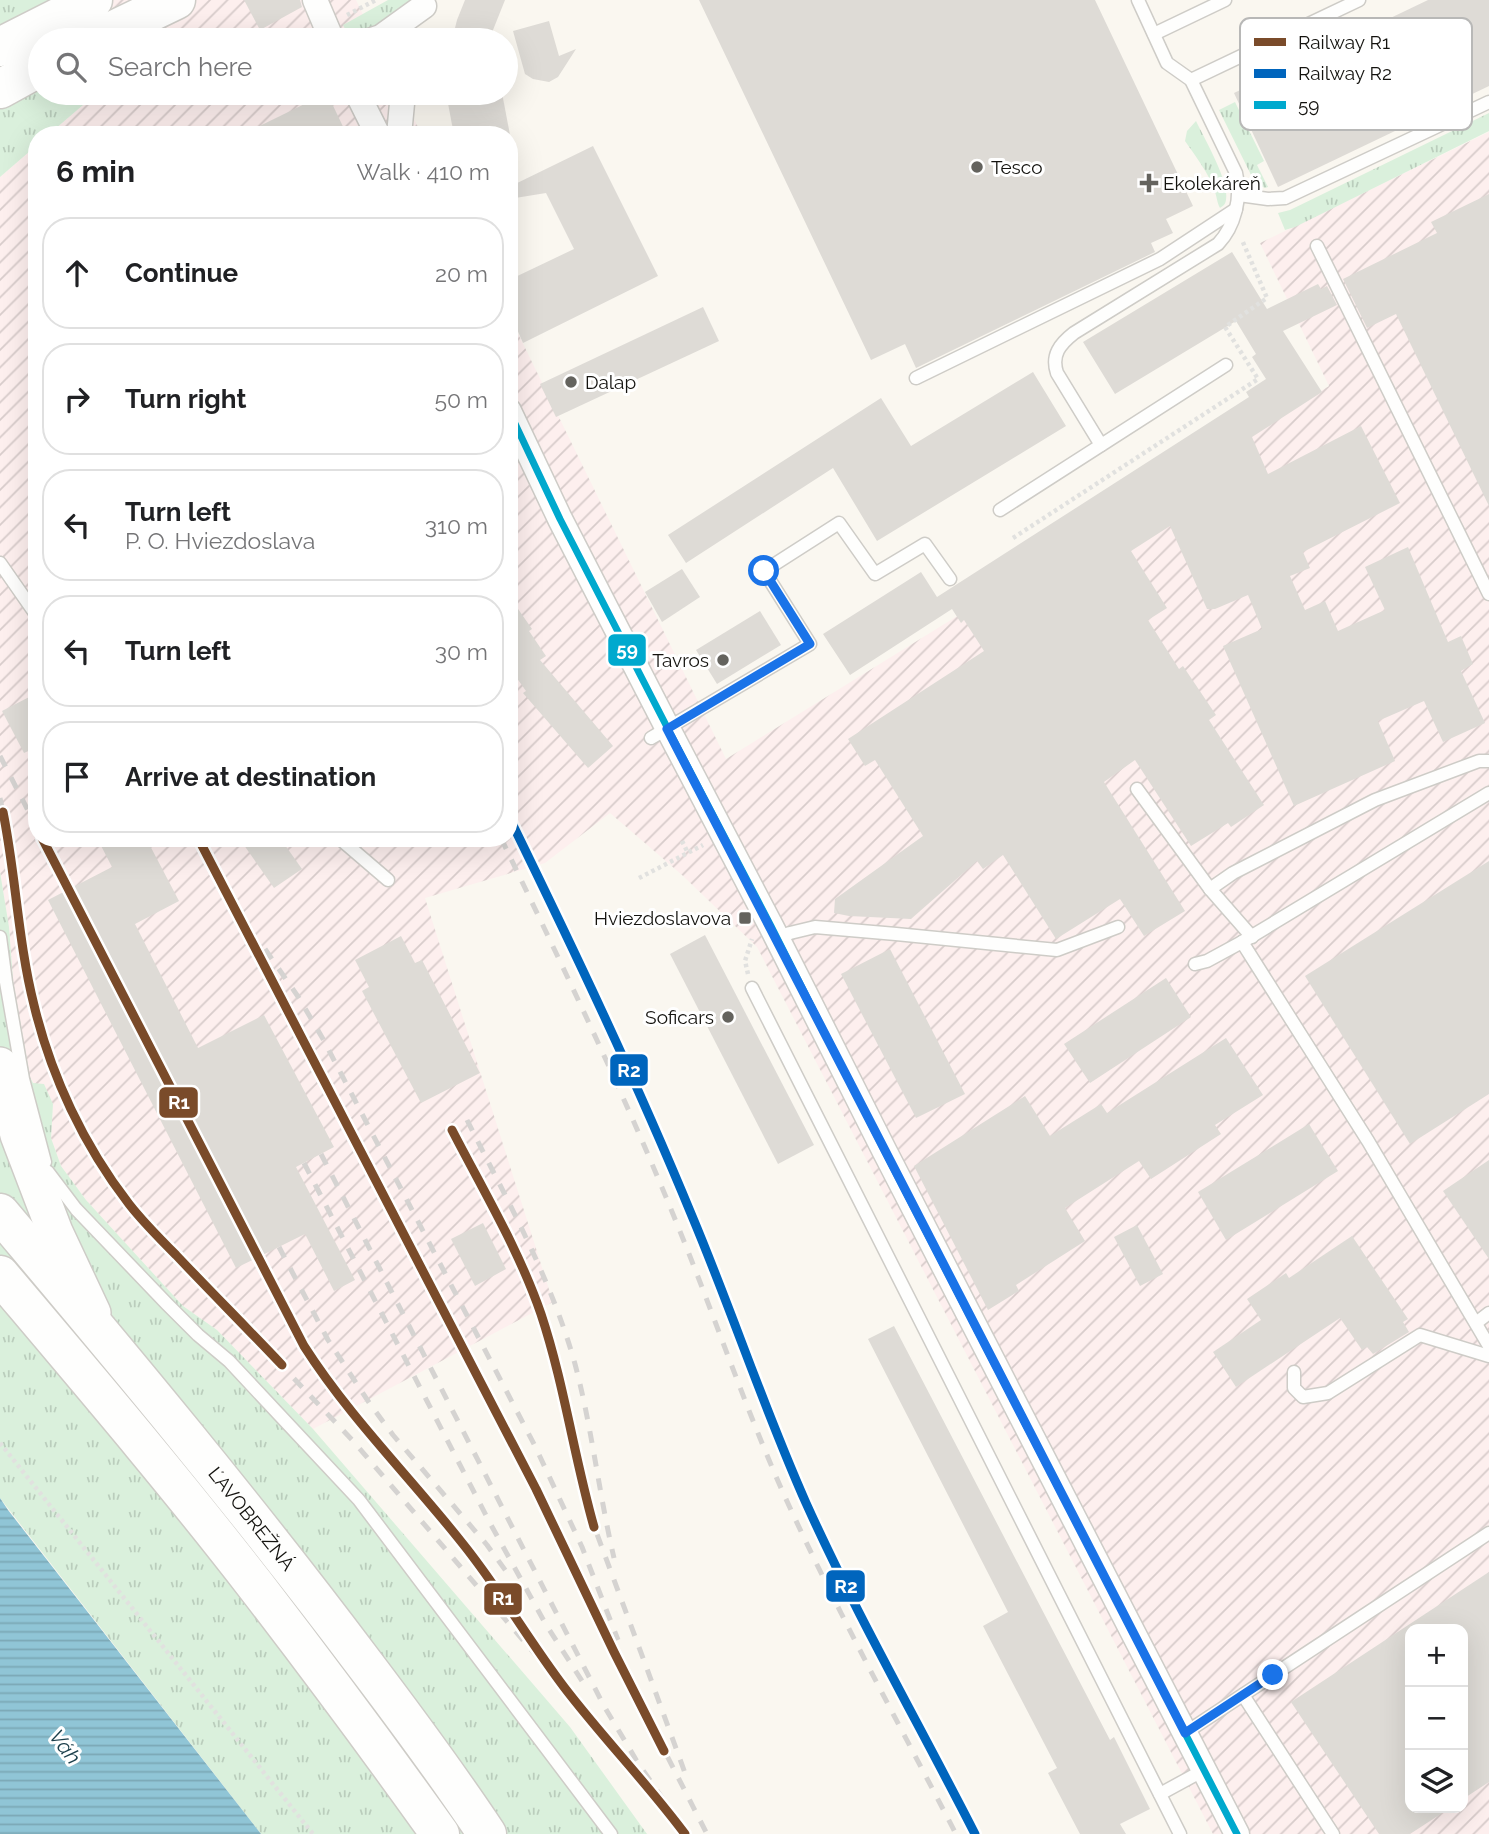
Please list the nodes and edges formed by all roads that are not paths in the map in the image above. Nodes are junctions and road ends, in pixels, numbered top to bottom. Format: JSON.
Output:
{"nodes":[{"id":1,"x":93,"y":0,"type":"edge"},
{"id":2,"x":176,"y":0,"type":"edge"},
{"id":3,"x":315,"y":0,"type":"edge"},
{"id":4,"x":1138,"y":0,"type":"edge"},
{"id":5,"x":1225,"y":0,"type":"edge"},
{"id":6,"x":1359,"y":0,"type":"edge"},
{"id":7,"x":425,"y":3,"type":"edge"},
{"id":8,"x":1321,"y":18,"type":"edge"},
{"id":9,"x":38,"y":28,"type":"edge"},
{"id":10,"x":118,"y":28,"type":"edge"},
{"id":11,"x":335,"y":28,"type":"edge"},
{"id":12,"x":393,"y":28,"type":"edge"},
{"id":13,"x":416,"y":28,"type":"edge"},
{"id":14,"x":28,"y":33,"type":"edge"},
{"id":15,"x":1154,"y":34,"type":"junction"},
{"id":16,"x":0,"y":47,"type":"edge"},
{"id":17,"x":1240,"y":57,"type":"edge"},
{"id":18,"x":28,"y":74,"type":"edge"},
{"id":19,"x":1191,"y":80,"type":"junction"},
{"id":20,"x":0,"y":89,"type":"edge"},
{"id":21,"x":1489,"y":102,"type":"edge"},
{"id":22,"x":364,"y":105,"type":"edge"},
{"id":23,"x":402,"y":105,"type":"edge"},
{"id":24,"x":1472,"y":110,"type":"edge"},
{"id":25,"x":374,"y":126,"type":"edge"},
{"id":26,"x":400,"y":126,"type":"edge"},
{"id":27,"x":1429,"y":130,"type":"edge"},
{"id":28,"x":1239,"y":195,"type":"junction"},
{"id":29,"x":1236,"y":209,"type":"junction"},
{"id":30,"x":1317,"y":246,"type":"dead end"},
{"id":31,"x":1226,"y":365,"type":"dead end"},
{"id":32,"x":916,"y":378,"type":"dead end"},
{"id":33,"x":518,"y":430,"type":"edge"},
{"id":34,"x":1101,"y":445,"type":"junction"},
{"id":35,"x":1000,"y":510,"type":"dead end"},
{"id":36,"x":0,"y":563,"type":"edge"},
{"id":37,"x":950,"y":579,"type":"dead end"},
{"id":38,"x":1489,"y":594,"type":"edge"},
{"id":39,"x":28,"y":603,"type":"edge"},
{"id":40,"x":659,"y":734,"type":"junction"},
{"id":41,"x":1489,"y":761,"type":"edge"},
{"id":42,"x":1137,"y":789,"type":"dead end"},
{"id":43,"x":1489,"y":793,"type":"edge"},
{"id":44,"x":350,"y":847,"type":"edge"},
{"id":45,"x":388,"y":880,"type":"dead end"},
{"id":46,"x":1210,"y":889,"type":"junction"},
{"id":47,"x":1118,"y":927,"type":"dead end"},
{"id":48,"x":773,"y":932,"type":"junction"},
{"id":49,"x":0,"y":937,"type":"edge"},
{"id":50,"x":1247,"y":939,"type":"junction"},
{"id":51,"x":1195,"y":964,"type":"dead end"},
{"id":52,"x":752,"y":988,"type":"road end"},
{"id":53,"x":0,"y":1065,"type":"edge"},
{"id":54,"x":0,"y":1213,"type":"edge"},
{"id":55,"x":0,"y":1275,"type":"edge"},
{"id":56,"x":1489,"y":1313,"type":"edge"},
{"id":57,"x":1476,"y":1323,"type":"junction"},
{"id":58,"x":103,"y":1336,"type":"junction"},
{"id":59,"x":1489,"y":1346,"type":"edge"},
{"id":60,"x":1489,"y":1356,"type":"edge"},
{"id":61,"x":1294,"y":1372,"type":"dead end"},
{"id":62,"x":1489,"y":1533,"type":"edge"},
{"id":63,"x":1243,"y":1695,"type":"junction"},
{"id":64,"x":1185,"y":1733,"type":"junction"},
{"id":65,"x":1204,"y":1770,"type":"junction"},
{"id":66,"x":1160,"y":1794,"type":"junction"},
{"id":67,"x":440,"y":1834,"type":"edge"},
{"id":68,"x":487,"y":1834,"type":"edge"},
{"id":69,"x":611,"y":1834,"type":"edge"},
{"id":70,"x":1180,"y":1834,"type":"edge"},
{"id":71,"x":1237,"y":1834,"type":"edge"},
{"id":72,"x":1333,"y":1834,"type":"edge"}],
"edges":[{"from":1,"to":9,"type":"main road"},
{"from":2,"to":10,"type":"main road"},
{"from":3,"to":11,"type":"street"},
{"from":4,"to":15,"type":"lane"},
{"from":5,"to":15,"type":"lane"},
{"from":6,"to":8,"type":"lane"},
{"from":7,"to":12,"type":"street"},
{"from":7,"to":13,"type":"street"},
{"from":14,"to":16,"type":"main road"},
{"from":15,"to":19,"type":"lane"},
{"from":17,"to":19,"type":"lane"},
{"from":18,"to":20,"type":"main road"},
{"from":19,"to":28,"type":"lane"},
{"from":21,"to":24,"type":"lane"},
{"from":22,"to":25,"type":"street"},
{"from":23,"to":26,"type":"street"},
{"from":27,"to":28,"type":"lane"},
{"from":28,"to":29,"type":"lane"},
{"from":29,"to":32,"type":"lane"},
{"from":29,"to":34,"type":"lane"},
{"from":30,"to":38,"type":"lane"},
{"from":31,"to":34,"type":"lane"},
{"from":33,"to":40,"type":"street"},
{"from":34,"to":35,"type":"lane"},
{"from":36,"to":39,"type":"lane"},
{"from":37,"to":40,"type":"lane"},
{"from":40,"to":48,"type":"street"},
{"from":41,"to":46,"type":"lane"},
{"from":42,"to":46,"type":"lane"},
{"from":43,"to":50,"type":"lane"},
{"from":44,"to":45,"type":"lane"},
{"from":46,"to":50,"type":"lane"},
{"from":47,"to":48,"type":"lane"},
{"from":48,"to":64,"type":"street"},
{"from":49,"to":69,"type":"lane"},
{"from":50,"to":51,"type":"lane"},
{"from":50,"to":57,"type":"lane"},
{"from":52,"to":66,"type":"lane"},
{"from":53,"to":58,"type":"main road"},
{"from":54,"to":58,"type":"main road","name":"ĽAVOBREŽNÁ"},
{"from":55,"to":67,"type":"main road","name":"ĽAVOBREŽNÁ"},
{"from":56,"to":57,"type":"lane"},
{"from":57,"to":59,"type":"lane"},
{"from":58,"to":68,"type":"main road","name":"ĽAVOBREŽNÁ"},
{"from":60,"to":61,"type":"lane"},
{"from":62,"to":63,"type":"lane"},
{"from":63,"to":64,"type":"lane"},
{"from":63,"to":72,"type":"lane"},
{"from":64,"to":65,"type":"street"},
{"from":65,"to":66,"type":"lane"},
{"from":65,"to":71,"type":"street"},
{"from":66,"to":70,"type":"lane"}]}
